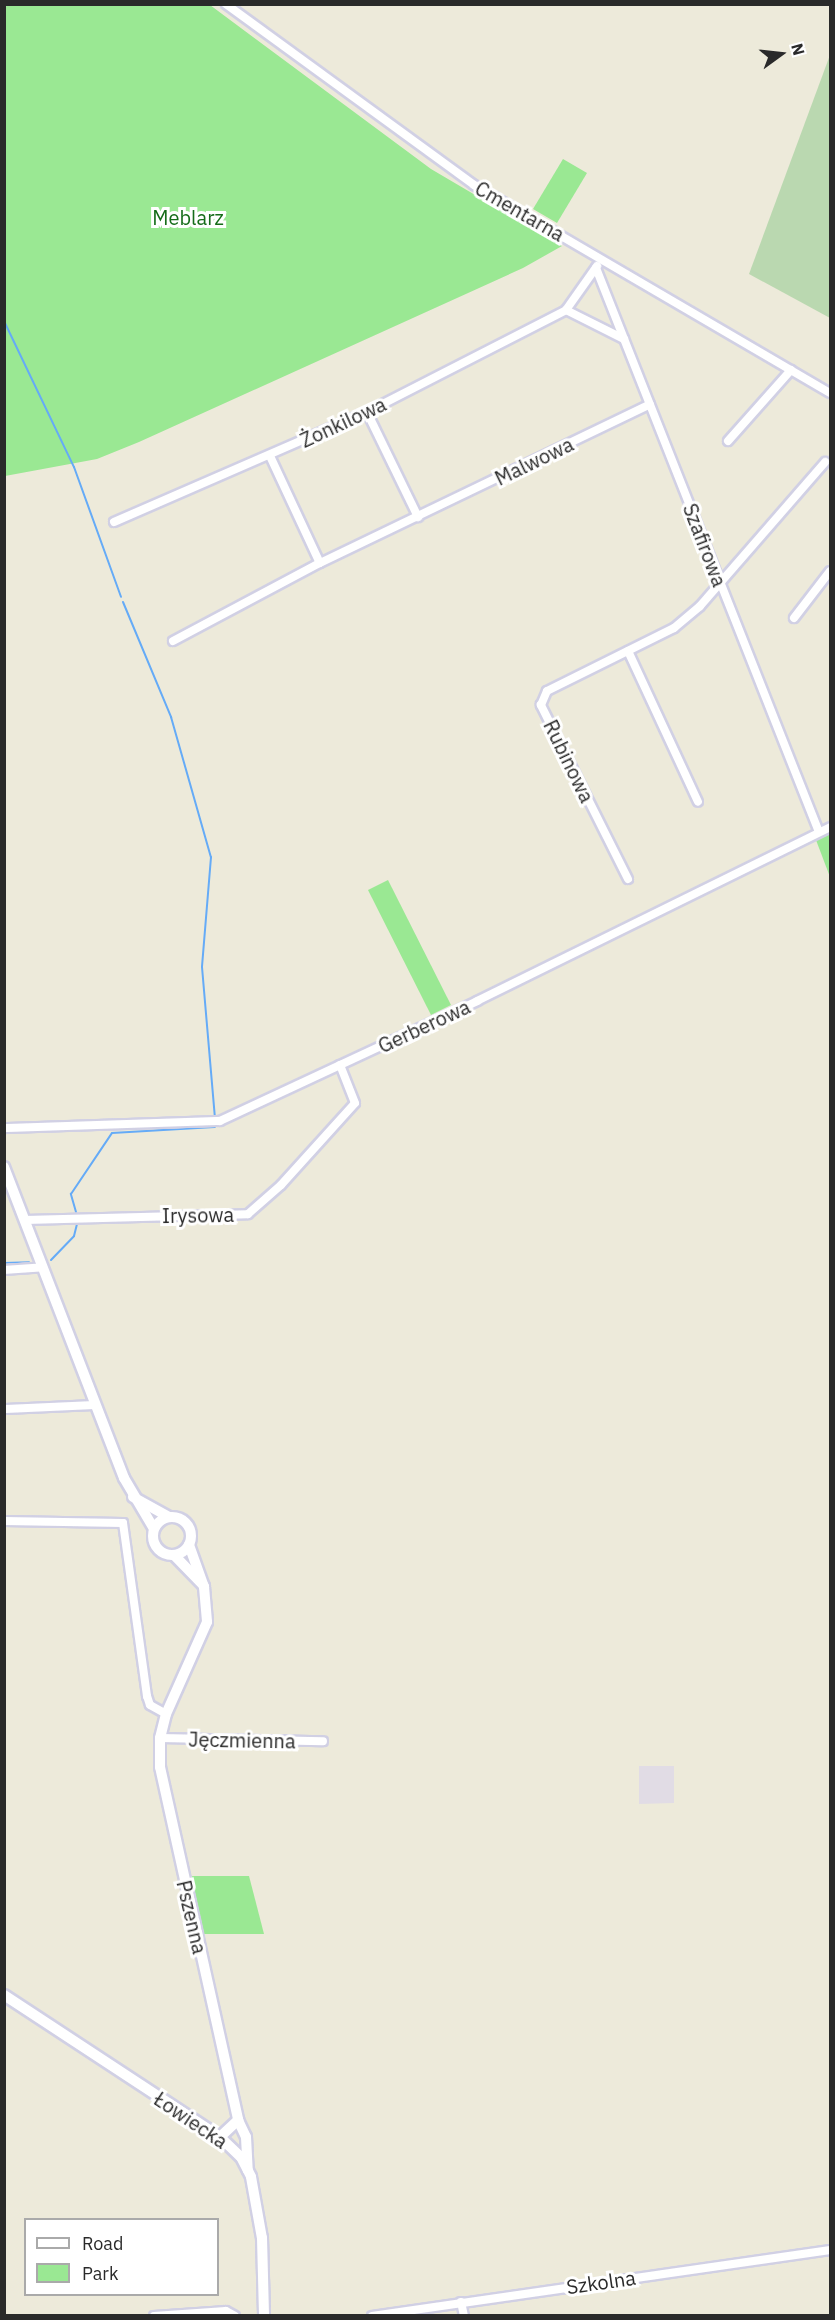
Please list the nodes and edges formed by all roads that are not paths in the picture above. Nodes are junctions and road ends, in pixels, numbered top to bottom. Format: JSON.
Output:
{"nodes":[{"id":1,"x":226,"y":4,"type":"edge"},
{"id":2,"x":600,"y":258,"type":"junction"},
{"id":3,"x":596,"y":268,"type":"junction"},
{"id":4,"x":566,"y":310,"type":"junction"},
{"id":5,"x":624,"y":339,"type":"junction"},
{"id":6,"x":791,"y":370,"type":"junction"},
{"id":7,"x":831,"y":393,"type":"edge"},
{"id":8,"x":650,"y":404,"type":"junction"},
{"id":9,"x":367,"y":412,"type":"junction"},
{"id":10,"x":728,"y":441,"type":"dead end"},
{"id":11,"x":270,"y":456,"type":"junction"},
{"id":12,"x":825,"y":462,"type":"dead end"},
{"id":13,"x":418,"y":517,"type":"junction"},
{"id":14,"x":114,"y":522,"type":"dead end"},
{"id":15,"x":320,"y":563,"type":"junction"},
{"id":16,"x":831,"y":572,"type":"edge"},
{"id":17,"x":719,"y":581,"type":"junction"},
{"id":18,"x":794,"y":618,"type":"dead end"},
{"id":19,"x":173,"y":641,"type":"dead end"},
{"id":20,"x":628,"y":651,"type":"junction"},
{"id":21,"x":698,"y":802,"type":"dead end"},
{"id":22,"x":831,"y":827,"type":"edge"},
{"id":23,"x":819,"y":832,"type":"junction"},
{"id":24,"x":628,"y":879,"type":"dead end"},
{"id":25,"x":340,"y":1065,"type":"junction"},
{"id":26,"x":4,"y":1128,"type":"edge"},
{"id":27,"x":4,"y":1167,"type":"edge"},
{"id":28,"x":25,"y":1220,"type":"junction"},
{"id":29,"x":43,"y":1267,"type":"junction"},
{"id":30,"x":4,"y":1270,"type":"edge"},
{"id":31,"x":96,"y":1405,"type":"junction"},
{"id":32,"x":4,"y":1409,"type":"edge"},
{"id":33,"x":133,"y":1496,"type":"junction"},
{"id":34,"x":169,"y":1517,"type":"junction"},
{"id":35,"x":4,"y":1521,"type":"edge"},
{"id":36,"x":154,"y":1529,"type":"junction"},
{"id":37,"x":189,"y":1545,"type":"junction"},
{"id":38,"x":174,"y":1556,"type":"junction"},
{"id":39,"x":204,"y":1587,"type":"junction"},
{"id":40,"x":166,"y":1714,"type":"junction"},
{"id":41,"x":160,"y":1738,"type":"junction"},
{"id":42,"x":324,"y":1741,"type":"dead end"},
{"id":43,"x":4,"y":1995,"type":"edge"},
{"id":44,"x":240,"y":2124,"type":"junction"},
{"id":45,"x":220,"y":2137,"type":"junction"},
{"id":46,"x":230,"y":2145,"type":"junction"},
{"id":47,"x":248,"y":2170,"type":"junction"},
{"id":48,"x":831,"y":2250,"type":"edge"},
{"id":49,"x":461,"y":2302,"type":"junction"},
{"id":50,"x":266,"y":2313,"type":"edge"},
{"id":51,"x":154,"y":2316,"type":"edge"},
{"id":52,"x":235,"y":2316,"type":"edge"},
{"id":53,"x":372,"y":2316,"type":"edge"},
{"id":54,"x":464,"y":2316,"type":"edge"}],
"edges":[{"from":1,"to":2,"type":"street","name":"Cmentarna"},
{"from":2,"to":3,"type":"street"},
{"from":2,"to":6,"type":"street","name":"Cmentarna"},
{"from":3,"to":4,"type":"street","name":"Żonkilowa"},
{"from":3,"to":5,"type":"street","name":"Szafirowa"},
{"from":4,"to":5,"type":"street"},
{"from":4,"to":9,"type":"street","name":"Żonkilowa"},
{"from":5,"to":8,"type":"street","name":"Szafirowa"},
{"from":6,"to":7,"type":"street","name":"Cmentarna"},
{"from":6,"to":10,"type":"street"},
{"from":8,"to":13,"type":"street","name":"Malwowa"},
{"from":8,"to":17,"type":"street","name":"Szafirowa"},
{"from":9,"to":11,"type":"street","name":"Żonkilowa"},
{"from":9,"to":13,"type":"street"},
{"from":11,"to":14,"type":"street","name":"Żonkilowa"},
{"from":11,"to":15,"type":"street"},
{"from":12,"to":17,"type":"street","name":"Rubinowa"},
{"from":13,"to":15,"type":"street","name":"Malwowa"},
{"from":15,"to":19,"type":"street","name":"Malwowa"},
{"from":16,"to":18,"type":"street"},
{"from":17,"to":20,"type":"street","name":"Rubinowa"},
{"from":17,"to":23,"type":"street","name":"Szafirowa"},
{"from":20,"to":21,"type":"street"},
{"from":20,"to":24,"type":"street","name":"Rubinowa"},
{"from":22,"to":23,"type":"street","name":"Gerberowa"},
{"from":23,"to":25,"type":"street","name":"Gerberowa"},
{"from":25,"to":26,"type":"street","name":"Gerberowa"},
{"from":25,"to":28,"type":"street","name":"Irysowa"},
{"from":27,"to":28,"type":"street"},
{"from":28,"to":29,"type":"street"},
{"from":29,"to":30,"type":"street"},
{"from":29,"to":31,"type":"street"},
{"from":31,"to":32,"type":"street"},
{"from":31,"to":33,"type":"street"},
{"from":33,"to":34,"type":"street","name":"Pszenna"},
{"from":33,"to":36,"type":"street"},
{"from":34,"to":36,"type":"street"},
{"from":34,"to":37,"type":"street","name":"Pszenna"},
{"from":35,"to":40,"type":"street"},
{"from":36,"to":38,"type":"street"},
{"from":37,"to":38,"type":"street"},
{"from":37,"to":39,"type":"street","name":"Pszenna"},
{"from":38,"to":39,"type":"street"},
{"from":39,"to":40,"type":"street","name":"Pszenna"},
{"from":40,"to":41,"type":"street","name":"Pszenna"},
{"from":41,"to":42,"type":"street","name":"Jęczmienna"},
{"from":41,"to":44,"type":"street","name":"Pszenna"},
{"from":43,"to":45,"type":"street","name":"Łowiecka"},
{"from":44,"to":45,"type":"street"},
{"from":44,"to":46,"type":"street"},
{"from":44,"to":47,"type":"street","name":"Pszenna"},
{"from":45,"to":46,"type":"street","name":"Łowiecka"},
{"from":46,"to":47,"type":"street","name":"Łowiecka"},
{"from":47,"to":50,"type":"street","name":"Łowiecka"},
{"from":48,"to":49,"type":"street","name":"Szkolna"},
{"from":49,"to":53,"type":"street","name":"Szkolna"},
{"from":49,"to":54,"type":"street"},
{"from":51,"to":52,"type":"street"}]}
